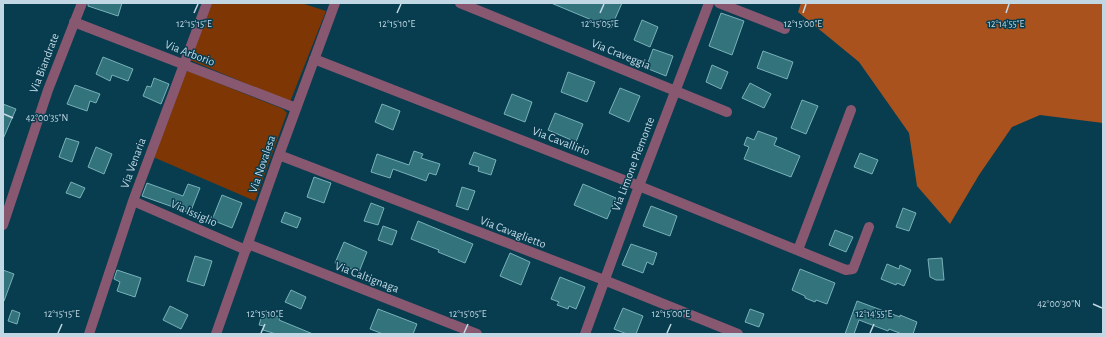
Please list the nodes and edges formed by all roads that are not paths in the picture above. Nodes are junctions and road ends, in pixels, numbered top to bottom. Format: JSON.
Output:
{"nodes":[{"id":1,"x":82,"y":3,"type":"edge"},
{"id":2,"x":207,"y":3,"type":"edge"},
{"id":3,"x":335,"y":3,"type":"edge"},
{"id":4,"x":460,"y":3,"type":"edge"},
{"id":5,"x":709,"y":3,"type":"edge"},
{"id":6,"x":719,"y":3,"type":"edge"},
{"id":7,"x":74,"y":22,"type":"junction"},
{"id":8,"x":785,"y":29,"type":"dead end"},
{"id":9,"x":314,"y":59,"type":"junction"},
{"id":10,"x":184,"y":64,"type":"junction"},
{"id":11,"x":675,"y":90,"type":"junction"},
{"id":12,"x":296,"y":108,"type":"junction"},
{"id":13,"x":851,"y":110,"type":"dead end"},
{"id":14,"x":728,"y":112,"type":"dead end"},
{"id":15,"x":279,"y":155,"type":"junction"},
{"id":16,"x":639,"y":186,"type":"junction"},
{"id":17,"x":133,"y":201,"type":"junction"},
{"id":18,"x":3,"y":225,"type":"edge"},
{"id":19,"x":869,"y":227,"type":"dead end"},
{"id":20,"x":247,"y":247,"type":"junction"},
{"id":21,"x":798,"y":250,"type":"junction"},
{"id":22,"x":604,"y":280,"type":"junction"},
{"id":23,"x":89,"y":334,"type":"edge"},
{"id":24,"x":216,"y":334,"type":"edge"},
{"id":25,"x":477,"y":334,"type":"edge"},
{"id":26,"x":585,"y":334,"type":"edge"},
{"id":27,"x":738,"y":334,"type":"edge"}],
"edges":[{"from":1,"to":7,"type":"street","name":"Via Biandrate"},
{"from":2,"to":10,"type":"street","name":"Via Venaria"},
{"from":3,"to":9,"type":"street","name":"Via Novalesa"},
{"from":4,"to":11,"type":"street","name":"Via Craveggia"},
{"from":5,"to":11,"type":"street","name":"Via Limone Piemonte"},
{"from":6,"to":8,"type":"street"},
{"from":7,"to":10,"type":"street","name":"Via Arborio"},
{"from":7,"to":18,"type":"street","name":"Via Biandrate"},
{"from":9,"to":12,"type":"street","name":"Via Novalesa"},
{"from":9,"to":16,"type":"street","name":"Via Cavallirio"},
{"from":10,"to":12,"type":"street","name":"Via Arborio"},
{"from":10,"to":17,"type":"street","name":"Via Venaria"},
{"from":11,"to":14,"type":"street","name":"Via Craveggia"},
{"from":11,"to":16,"type":"street","name":"Via Limone Piemonte"},
{"from":12,"to":15,"type":"street","name":"Via Novalesa"},
{"from":13,"to":21,"type":"street"},
{"from":15,"to":20,"type":"street","name":"Via Novalesa"},
{"from":15,"to":22,"type":"street","name":"Via Cavaglietto"},
{"from":16,"to":21,"type":"street","name":"Via Cavallirio"},
{"from":16,"to":22,"type":"street","name":"Via Limone Piemonte"},
{"from":17,"to":20,"type":"street","name":"Via Issiglio"},
{"from":17,"to":23,"type":"street","name":"Via Venaria"},
{"from":19,"to":21,"type":"street","name":"Via Cavallirio"},
{"from":20,"to":24,"type":"street","name":"Via Novalesa"},
{"from":20,"to":25,"type":"street","name":"Via Caltignaga"},
{"from":22,"to":26,"type":"street","name":"Via Limone Piemonte"},
{"from":22,"to":27,"type":"street","name":"Via Cavaglietto"}]}
